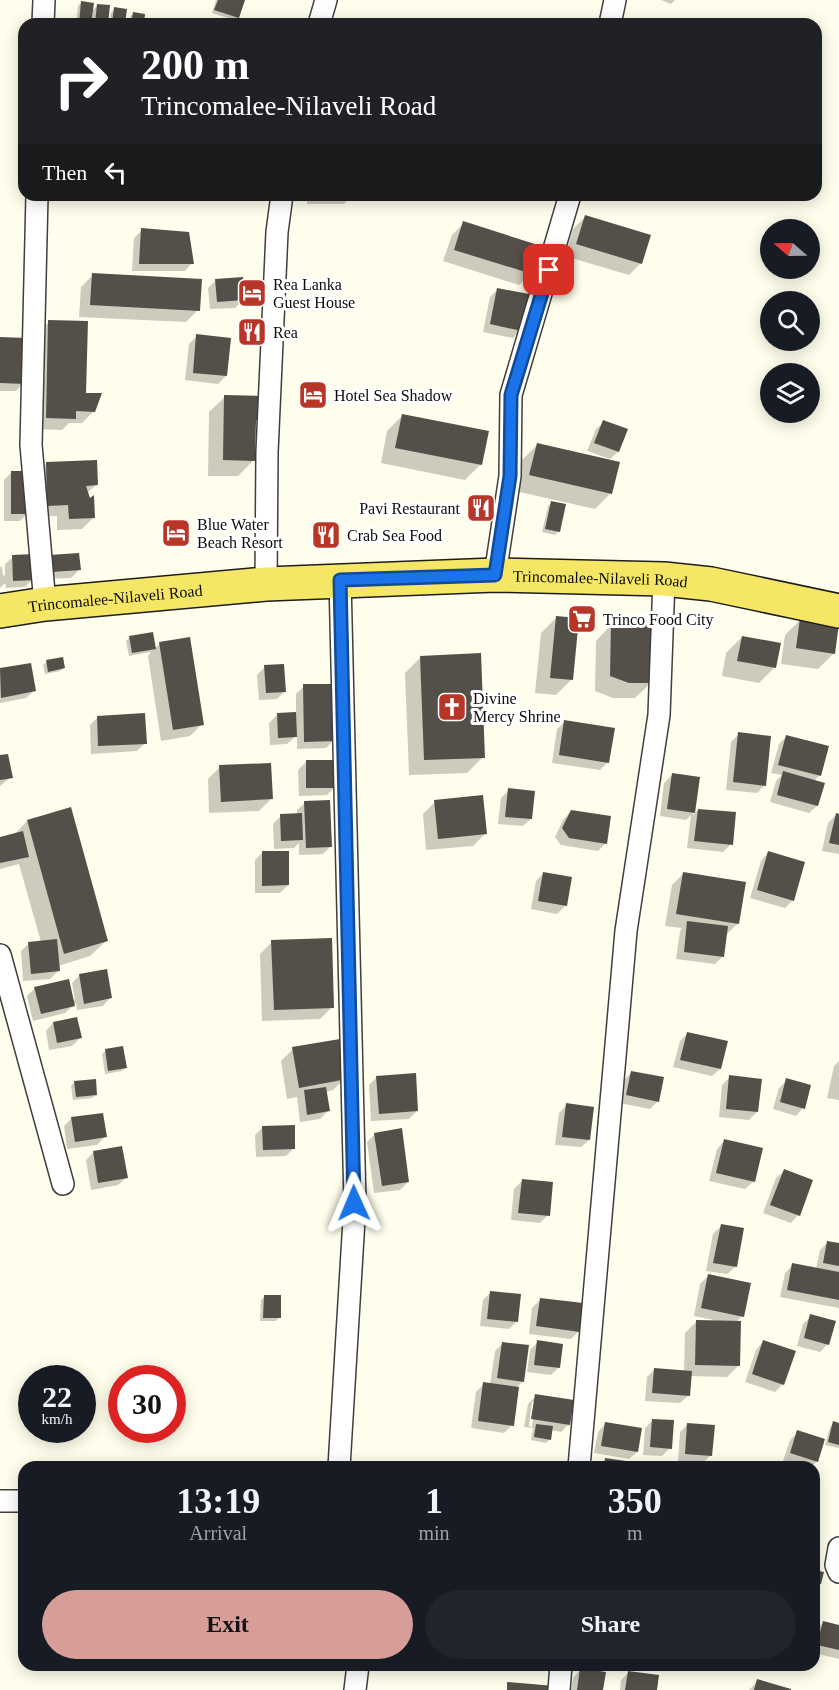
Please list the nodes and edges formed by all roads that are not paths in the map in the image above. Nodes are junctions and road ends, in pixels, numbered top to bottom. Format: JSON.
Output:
{"nodes":[{"id":1,"x":44,"y":0,"type":"edge"},
{"id":2,"x":326,"y":0,"type":"edge"},
{"id":3,"x":615,"y":0,"type":"edge"},
{"id":4,"x":43,"y":18,"type":"edge"},
{"id":5,"x":321,"y":18,"type":"edge"},
{"id":6,"x":611,"y":18,"type":"edge"},
{"id":7,"x":37,"y":201,"type":"edge"},
{"id":8,"x":281,"y":201,"type":"edge"},
{"id":9,"x":568,"y":201,"type":"edge"},
{"id":10,"x":495,"y":575,"type":"junction"},
{"id":11,"x":664,"y":579,"type":"junction"},
{"id":12,"x":340,"y":580,"type":"junction"},
{"id":13,"x":266,"y":584,"type":"junction"},
{"id":14,"x":45,"y":604,"type":"junction"},
{"id":15,"x":0,"y":611,"type":"edge"},
{"id":16,"x":839,"y":611,"type":"edge"},
{"id":17,"x":0,"y":955,"type":"edge"},
{"id":18,"x":63,"y":1184,"type":"dead end"},
{"id":19,"x":339,"y":1461,"type":"edge"},
{"id":20,"x":580,"y":1461,"type":"edge"},
{"id":21,"x":18,"y":1500,"type":"edge"},
{"id":22,"x":0,"y":1501,"type":"edge"},
{"id":23,"x":839,"y":1548,"type":"edge"},
{"id":24,"x":839,"y":1572,"type":"edge"},
{"id":25,"x":357,"y":1671,"type":"edge"},
{"id":26,"x":561,"y":1671,"type":"edge"},
{"id":27,"x":355,"y":1690,"type":"edge"},
{"id":28,"x":559,"y":1690,"type":"edge"}],
"edges":[{"from":1,"to":4,"type":"street"},
{"from":2,"to":5,"type":"street"},
{"from":3,"to":6,"type":"street"},
{"from":7,"to":14,"type":"street"},
{"from":8,"to":13,"type":"street"},
{"from":9,"to":10,"type":"street"},
{"from":10,"to":11,"type":"main road","name":"Trincomalee-Nilaveli Road"},
{"from":10,"to":12,"type":"main road","name":"Trincomalee-Nilaveli Road"},
{"from":11,"to":16,"type":"main road","name":"Trincomalee-Nilaveli Road"},
{"from":11,"to":20,"type":"street"},
{"from":12,"to":13,"type":"main road","name":"Trincomalee-Nilaveli Road"},
{"from":12,"to":19,"type":"street"},
{"from":13,"to":14,"type":"main road","name":"Trincomalee-Nilaveli Road"},
{"from":14,"to":15,"type":"main road","name":"Trincomalee-Nilaveli Road"},
{"from":17,"to":18,"type":"street"},
{"from":21,"to":22,"type":"street"},
{"from":23,"to":24,"type":"street"},
{"from":25,"to":27,"type":"street"},
{"from":26,"to":28,"type":"street"}]}
